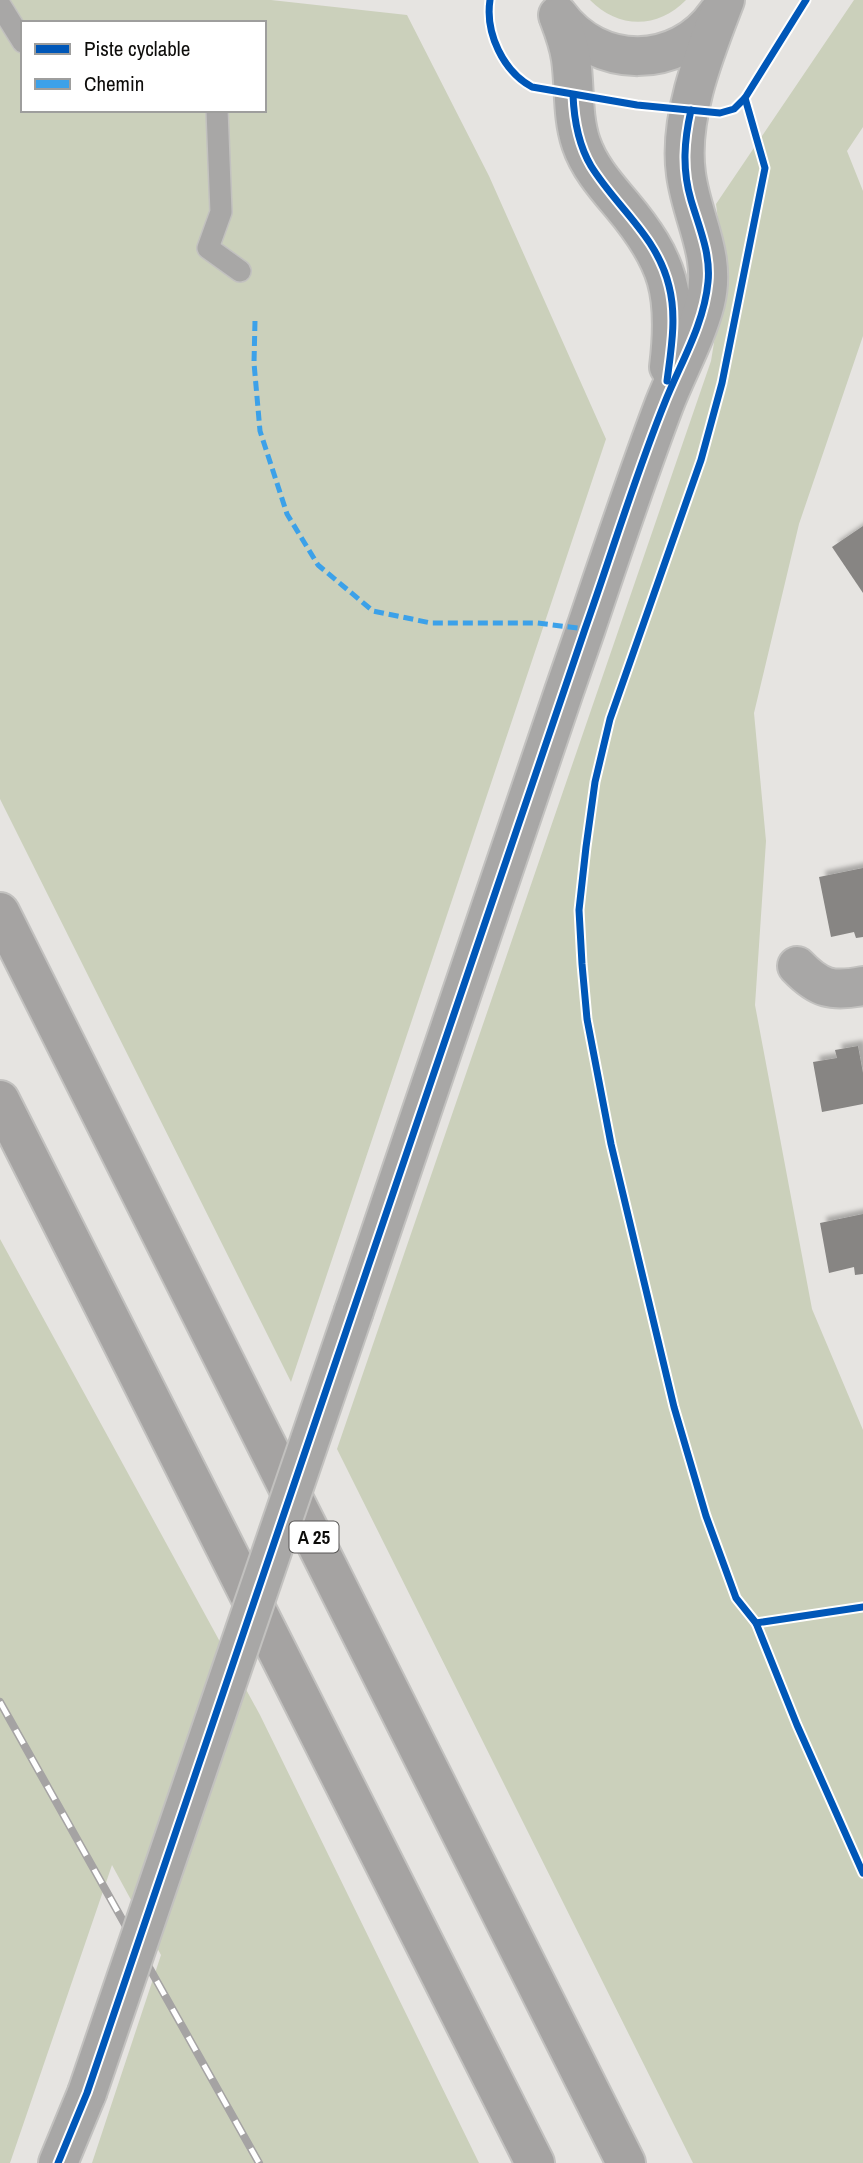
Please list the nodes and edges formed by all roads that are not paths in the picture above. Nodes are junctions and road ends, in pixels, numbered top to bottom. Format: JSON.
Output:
{"nodes":[{"id":1,"x":725,"y":0,"type":"edge"},
{"id":2,"x":0,"y":5,"type":"edge"},
{"id":3,"x":551,"y":6,"type":"edge"},
{"id":4,"x":21,"y":39,"type":"edge"},
{"id":5,"x":217,"y":112,"type":"edge"},
{"id":6,"x":240,"y":271,"type":"dead end"},
{"id":7,"x":664,"y":404,"type":"junction"},
{"id":8,"x":0,"y":912,"type":"edge"},
{"id":9,"x":797,"y":966,"type":"dead end"},
{"id":10,"x":863,"y":986,"type":"edge"},
{"id":11,"x":0,"y":1100,"type":"edge"},
{"id":12,"x":87,"y":2093,"type":"junction"},
{"id":13,"x":58,"y":2163,"type":"edge"},
{"id":14,"x":70,"y":2163,"type":"edge"},
{"id":15,"x":536,"y":2163,"type":"edge"},
{"id":16,"x":626,"y":2163,"type":"edge"}],
"edges":[{"from":1,"to":3,"type":"street"},
{"from":1,"to":7,"type":"street"},
{"from":2,"to":4,"type":"lane"},
{"from":3,"to":7,"type":"street"},
{"from":5,"to":6,"type":"lane"},
{"from":7,"to":12,"type":"street","bridge":true},
{"from":8,"to":16,"type":"highway","number":"A 25"},
{"from":9,"to":10,"type":"street"},
{"from":11,"to":15,"type":"highway"},
{"from":12,"to":13,"type":"street"},
{"from":12,"to":14,"type":"street"}]}
